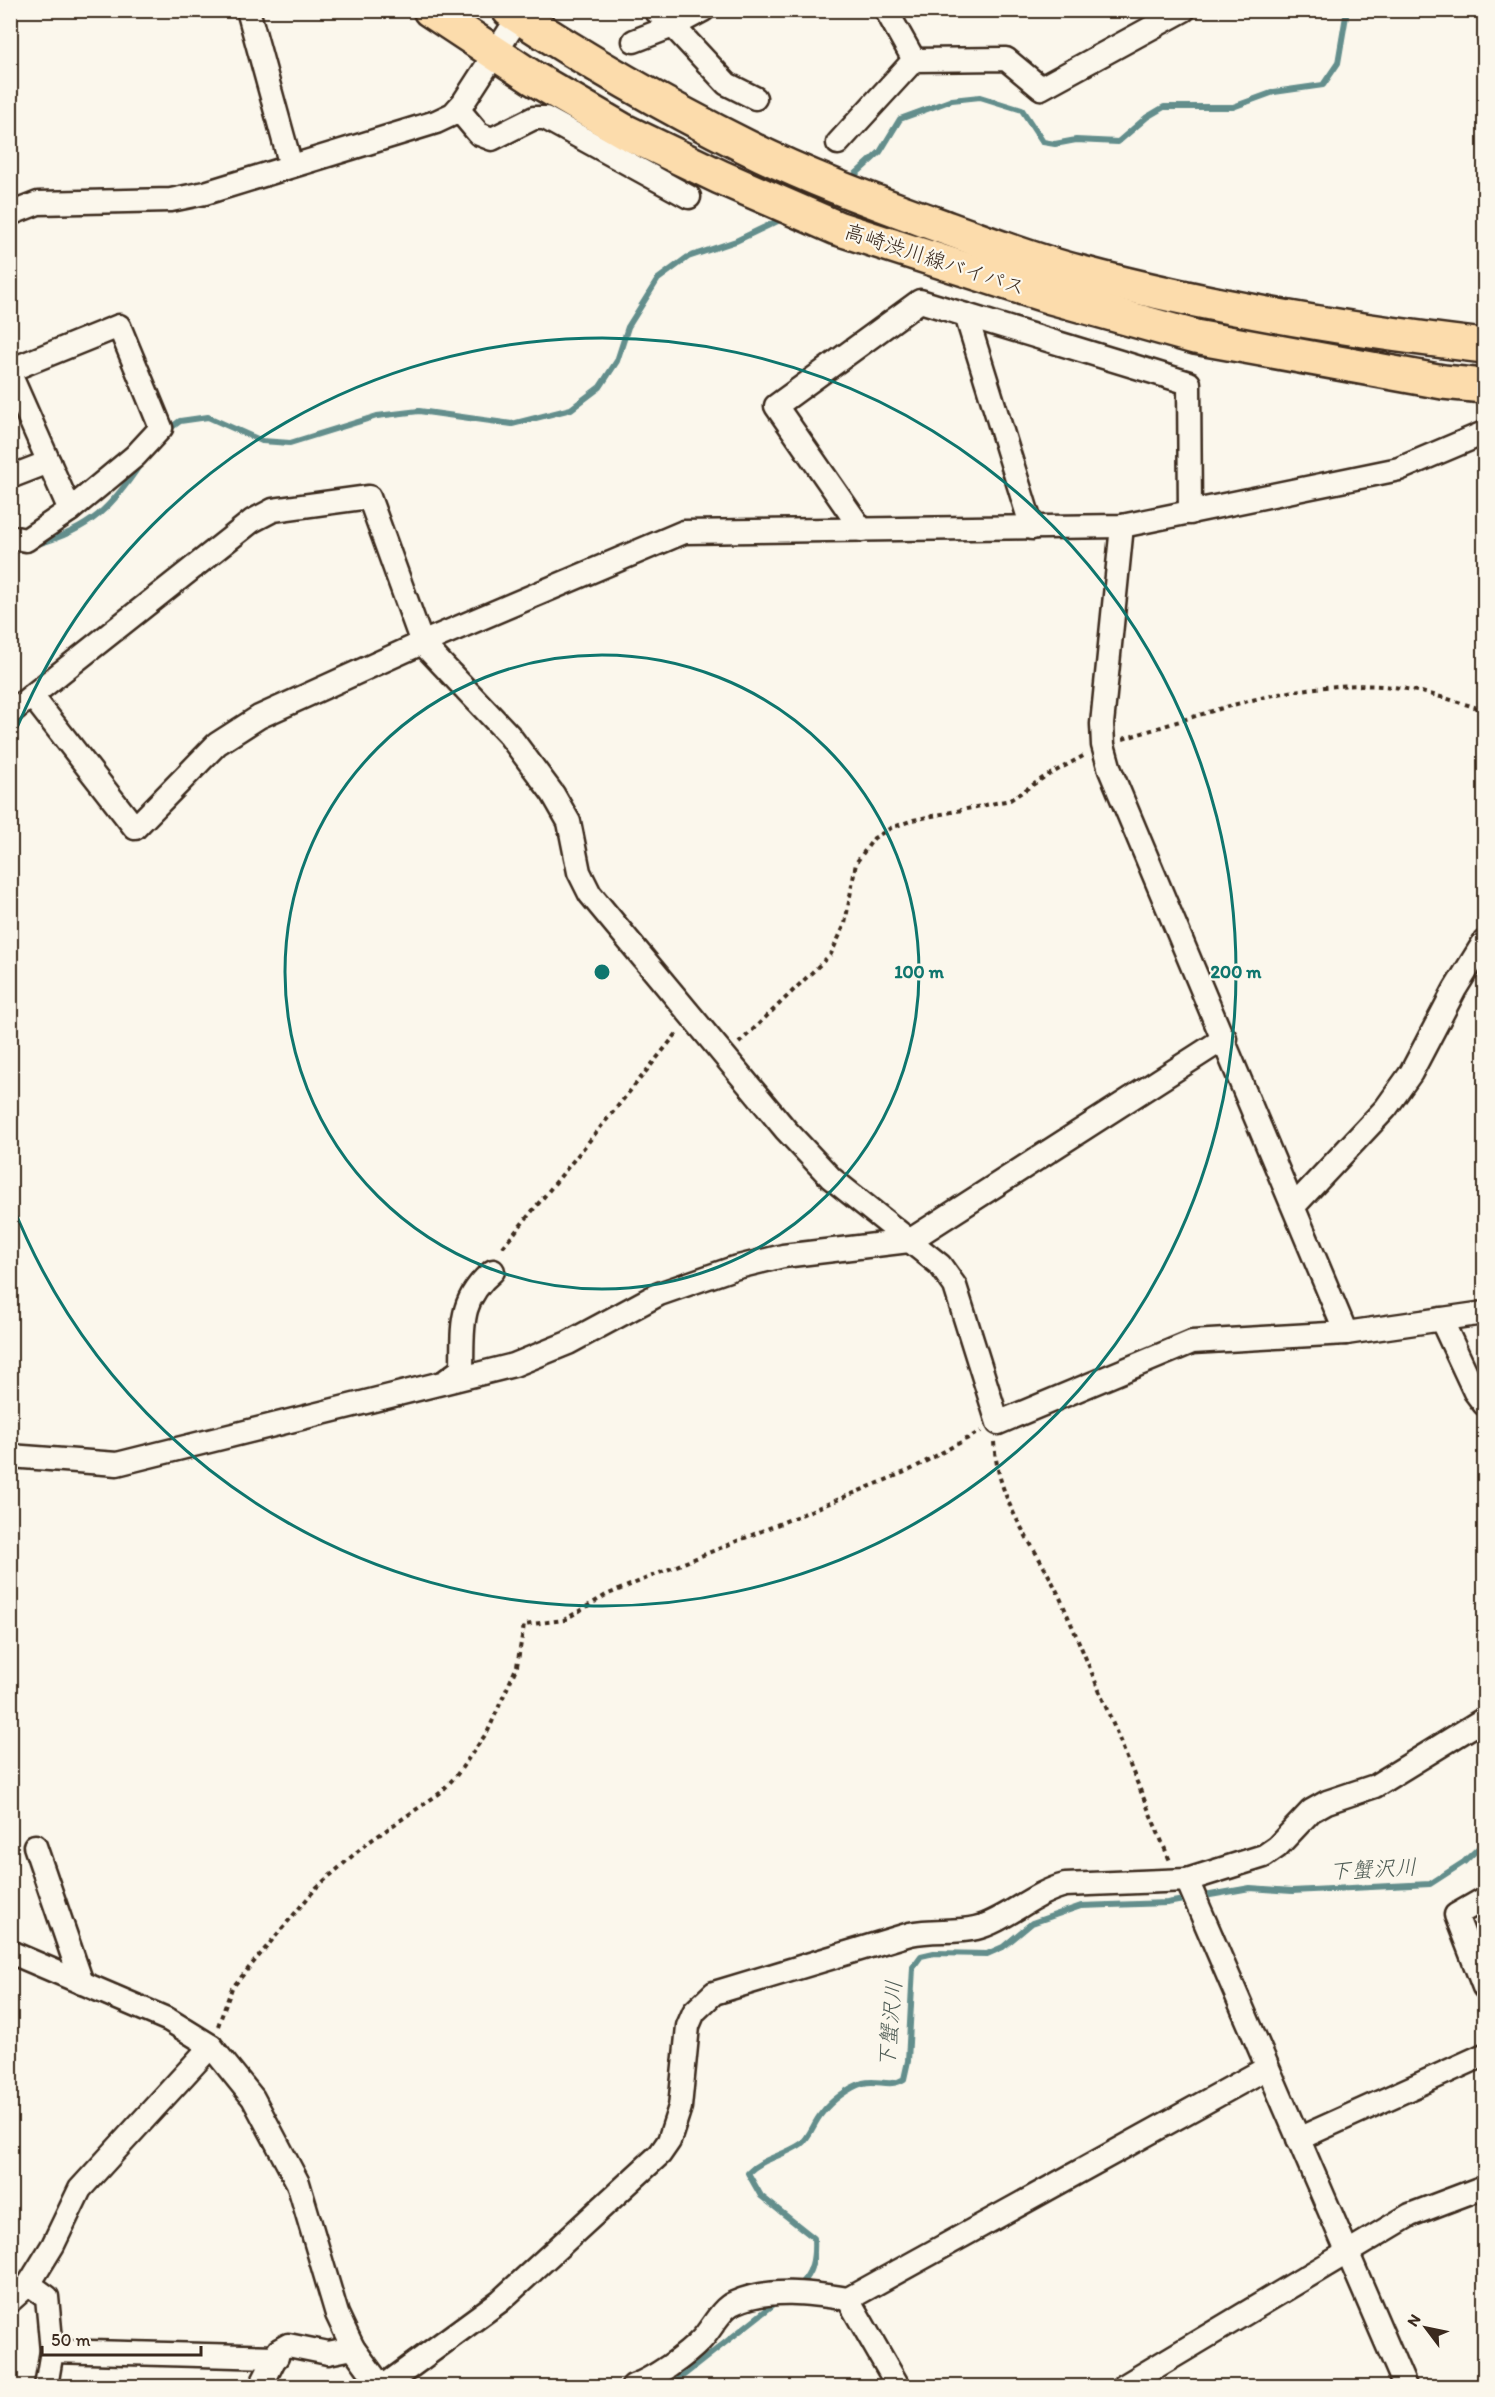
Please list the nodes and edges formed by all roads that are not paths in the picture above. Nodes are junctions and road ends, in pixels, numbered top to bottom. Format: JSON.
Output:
{"nodes":[{"id":1,"x":248,"y":10,"type":"edge"},
{"id":2,"x":430,"y":10,"type":"edge"},
{"id":3,"x":655,"y":10,"type":"edge"},
{"id":4,"x":703,"y":10,"type":"edge"},
{"id":5,"x":886,"y":10,"type":"edge"},
{"id":6,"x":1184,"y":10,"type":"edge"},
{"id":7,"x":517,"y":13,"type":"edge"},
{"id":8,"x":673,"y":26,"type":"junction"},
{"id":9,"x":634,"y":41,"type":"dead end"},
{"id":10,"x":495,"y":52,"type":"junction"},
{"id":11,"x":914,"y":60,"type":"junction"},
{"id":12,"x":755,"y":98,"type":"dead end"},
{"id":13,"x":458,"y":109,"type":"junction"},
{"id":14,"x":838,"y":143,"type":"dead end"},
{"id":15,"x":291,"y":166,"type":"junction"},
{"id":16,"x":689,"y":197,"type":"dead end"},
{"id":17,"x":10,"y":214,"type":"edge"},
{"id":18,"x":966,"y":315,"type":"junction"},
{"id":19,"x":1485,"y":346,"type":"edge"},
{"id":20,"x":10,"y":372,"type":"edge"},
{"id":21,"x":1485,"y":386,"type":"edge"},
{"id":22,"x":1485,"y":433,"type":"edge"},
{"id":23,"x":49,"y":462,"type":"junction"},
{"id":24,"x":10,"y":477,"type":"edge"},
{"id":25,"x":70,"y":510,"type":"junction"},
{"id":26,"x":1190,"y":513,"type":"junction"},
{"id":27,"x":1122,"y":526,"type":"junction"},
{"id":28,"x":1032,"y":528,"type":"junction"},
{"id":29,"x":862,"y":530,"type":"junction"},
{"id":30,"x":10,"y":537,"type":"edge"},
{"id":31,"x":422,"y":643,"type":"junction"},
{"id":32,"x":32,"y":696,"type":"junction"},
{"id":33,"x":10,"y":713,"type":"edge"},
{"id":34,"x":1485,"y":942,"type":"edge"},
{"id":35,"x":1224,"y":1038,"type":"junction"},
{"id":36,"x":1294,"y":1206,"type":"junction"},
{"id":37,"x":909,"y":1241,"type":"junction"},
{"id":38,"x":493,"y":1271,"type":"dead end"},
{"id":39,"x":1485,"y":1313,"type":"edge"},
{"id":40,"x":1441,"y":1319,"type":"junction"},
{"id":41,"x":1346,"y":1333,"type":"junction"},
{"id":42,"x":447,"y":1380,"type":"junction"},
{"id":43,"x":1485,"y":1404,"type":"edge"},
{"id":44,"x":10,"y":1456,"type":"edge"},
{"id":45,"x":1485,"y":1719,"type":"edge"},
{"id":46,"x":35,"y":1846,"type":"dead end"},
{"id":47,"x":1183,"y":1881,"type":"junction"},
{"id":48,"x":1485,"y":1899,"type":"edge"},
{"id":49,"x":10,"y":1952,"type":"edge"},
{"id":50,"x":82,"y":1983,"type":"junction"},
{"id":51,"x":1485,"y":1987,"type":"edge"},
{"id":52,"x":211,"y":2046,"type":"junction"},
{"id":53,"x":1485,"y":2055,"type":"edge"},
{"id":54,"x":1267,"y":2068,"type":"junction"},
{"id":55,"x":1298,"y":2139,"type":"junction"},
{"id":56,"x":1485,"y":2187,"type":"edge"},
{"id":57,"x":1347,"y":2252,"type":"junction"},
{"id":58,"x":29,"y":2284,"type":"junction"},
{"id":59,"x":848,"y":2299,"type":"junction"},
{"id":60,"x":10,"y":2301,"type":"edge"},
{"id":61,"x":353,"y":2348,"type":"junction"},
{"id":62,"x":52,"y":2351,"type":"junction"},
{"id":63,"x":277,"y":2357,"type":"junction"},
{"id":64,"x":46,"y":2386,"type":"edge"},
{"id":65,"x":261,"y":2386,"type":"edge"},
{"id":66,"x":382,"y":2386,"type":"edge"},
{"id":67,"x":633,"y":2386,"type":"edge"},
{"id":68,"x":898,"y":2386,"type":"edge"},
{"id":69,"x":1124,"y":2386,"type":"edge"},
{"id":70,"x":1405,"y":2386,"type":"edge"}],
"edges":[{"from":1,"to":15,"type":"street"},
{"from":2,"to":10,"type":"main road","name":"高崎渋川線バイパス"},
{"from":3,"to":8,"type":"street"},
{"from":4,"to":8,"type":"street"},
{"from":5,"to":11,"type":"street"},
{"from":6,"to":11,"type":"street"},
{"from":7,"to":10,"type":"street"},
{"from":7,"to":19,"type":"main road","name":"高崎渋川線バイパス"},
{"from":8,"to":9,"type":"street"},
{"from":8,"to":12,"type":"street"},
{"from":10,"to":13,"type":"street"},
{"from":10,"to":21,"type":"main road","name":"高崎渋川線バイパス"},
{"from":11,"to":14,"type":"street"},
{"from":13,"to":15,"type":"street"},
{"from":13,"to":16,"type":"street"},
{"from":15,"to":17,"type":"street"},
{"from":18,"to":26,"type":"street"},
{"from":18,"to":28,"type":"street"},
{"from":18,"to":29,"type":"street"},
{"from":20,"to":23,"type":"street"},
{"from":20,"to":25,"type":"street"},
{"from":22,"to":26,"type":"street"},
{"from":23,"to":24,"type":"street"},
{"from":23,"to":25,"type":"street"},
{"from":25,"to":30,"type":"street"},
{"from":26,"to":27,"type":"street"},
{"from":27,"to":28,"type":"street"},
{"from":27,"to":35,"type":"street"},
{"from":28,"to":29,"type":"street"},
{"from":29,"to":31,"type":"street"},
{"from":31,"to":32,"type":"street"},
{"from":31,"to":32,"type":"street"},
{"from":31,"to":37,"type":"street"},
{"from":32,"to":33,"type":"street"},
{"from":34,"to":36,"type":"street"},
{"from":35,"to":36,"type":"street"},
{"from":35,"to":37,"type":"street"},
{"from":36,"to":41,"type":"street"},
{"from":37,"to":41,"type":"street"},
{"from":37,"to":42,"type":"street"},
{"from":38,"to":42,"type":"street"},
{"from":39,"to":40,"type":"street"},
{"from":40,"to":41,"type":"street"},
{"from":40,"to":43,"type":"street"},
{"from":42,"to":44,"type":"street"},
{"from":45,"to":47,"type":"street"},
{"from":46,"to":50,"type":"street"},
{"from":47,"to":54,"type":"street"},
{"from":47,"to":66,"type":"street"},
{"from":48,"to":51,"type":"street"},
{"from":49,"to":50,"type":"street"},
{"from":50,"to":52,"type":"street"},
{"from":52,"to":58,"type":"street"},
{"from":52,"to":61,"type":"street"},
{"from":53,"to":55,"type":"street"},
{"from":54,"to":55,"type":"street"},
{"from":54,"to":59,"type":"street"},
{"from":55,"to":57,"type":"street"},
{"from":56,"to":57,"type":"street"},
{"from":57,"to":69,"type":"street"},
{"from":57,"to":70,"type":"street"},
{"from":58,"to":60,"type":"street"},
{"from":58,"to":62,"type":"street"},
{"from":59,"to":67,"type":"street"},
{"from":59,"to":68,"type":"street"},
{"from":61,"to":63,"type":"street"},
{"from":61,"to":66,"type":"street"},
{"from":62,"to":63,"type":"street"},
{"from":62,"to":64,"type":"street"},
{"from":63,"to":65,"type":"street"}]}
